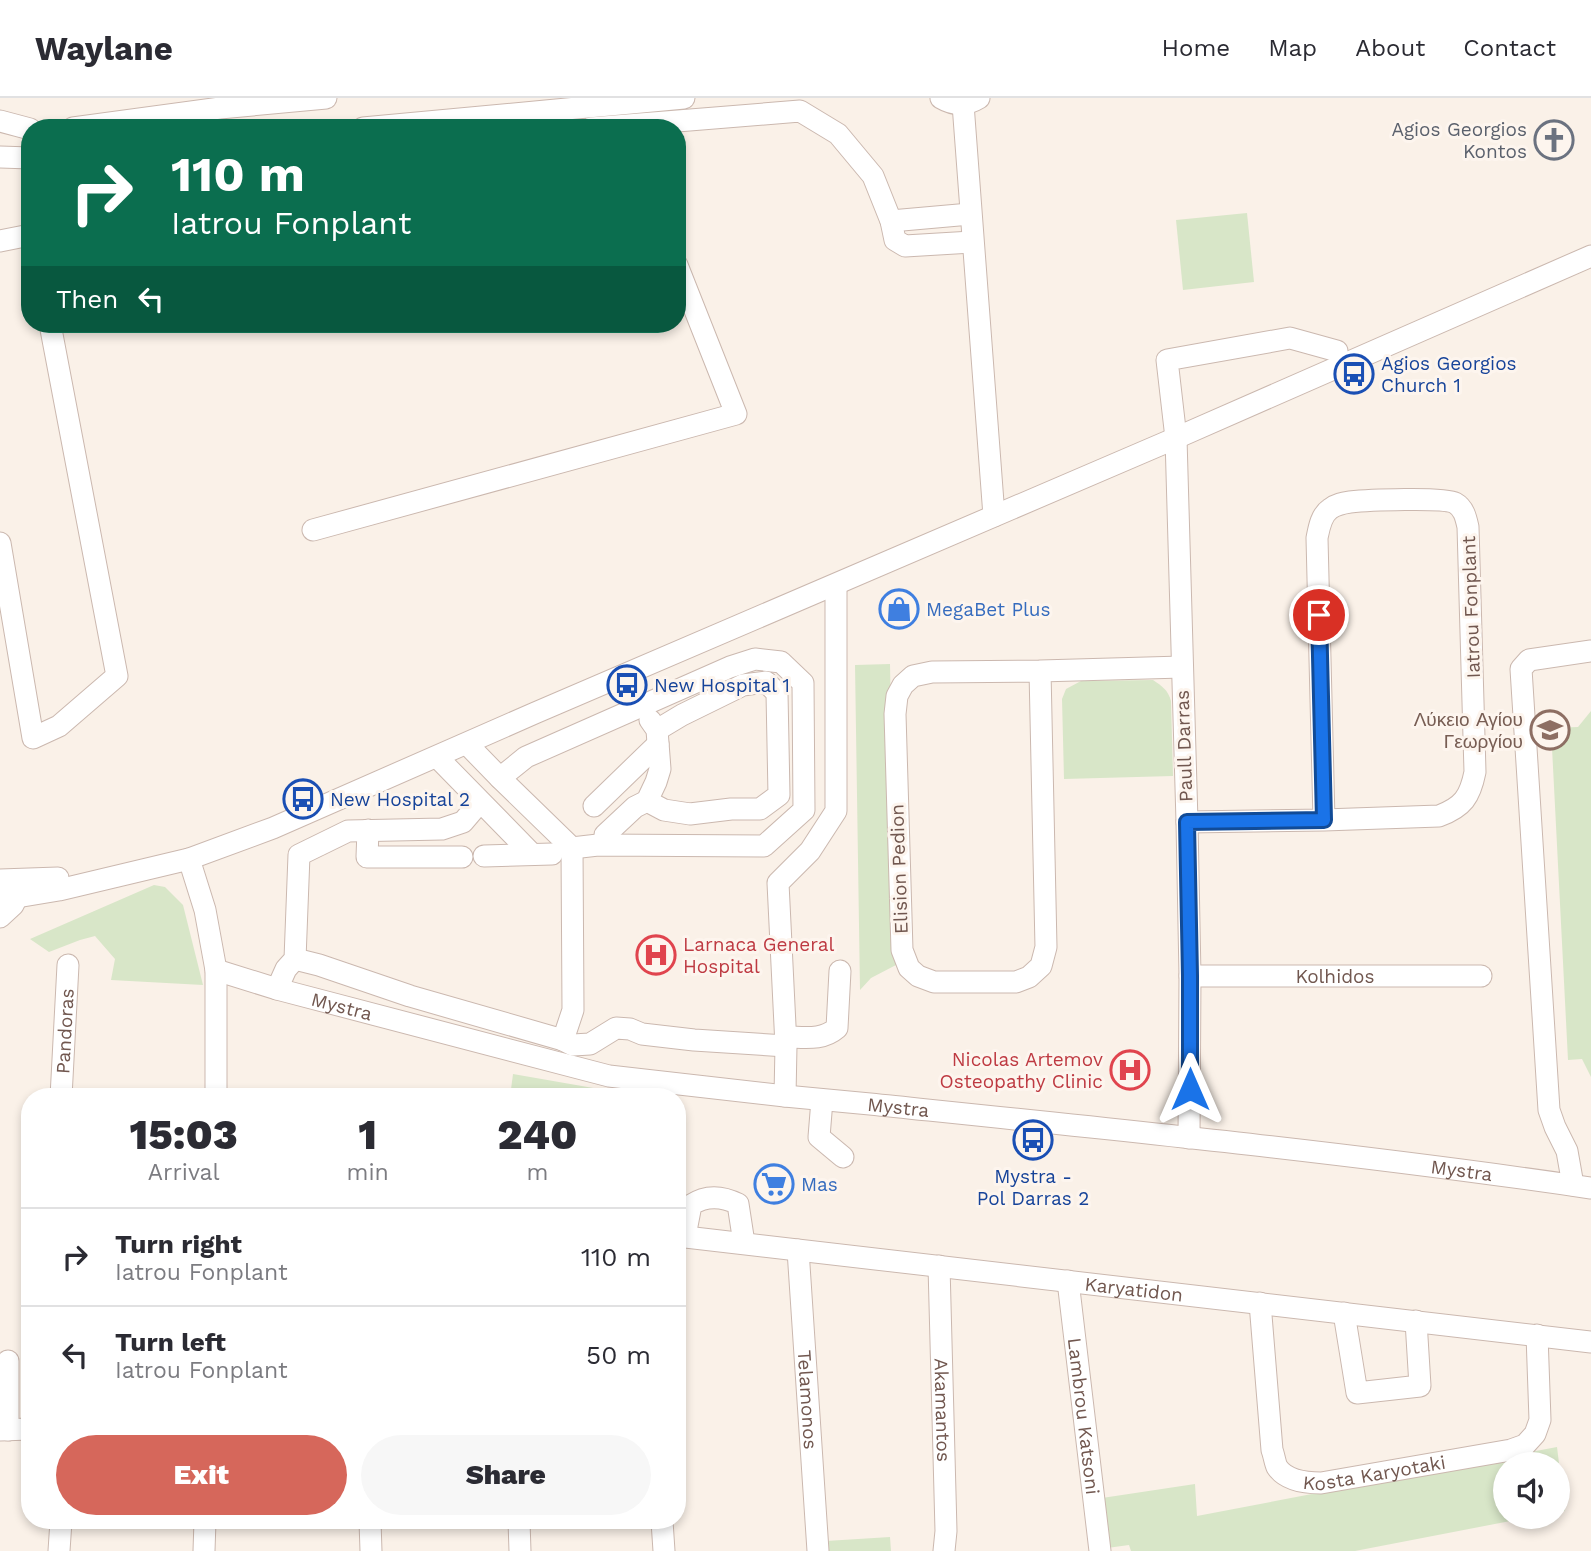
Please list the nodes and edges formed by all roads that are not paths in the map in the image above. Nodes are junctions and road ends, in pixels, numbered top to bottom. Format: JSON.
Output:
{"nodes":[{"id":1,"x":326,"y":98,"type":"edge"},
{"id":2,"x":684,"y":98,"type":"edge"},
{"id":3,"x":941,"y":98,"type":"edge"},
{"id":4,"x":971,"y":101,"type":"edge"},
{"id":5,"x":541,"y":105,"type":"edge"},
{"id":6,"x":139,"y":119,"type":"edge"},
{"id":7,"x":433,"y":119,"type":"edge"},
{"id":8,"x":0,"y":121,"type":"edge"},
{"id":9,"x":686,"y":122,"type":"edge"},
{"id":10,"x":21,"y":127,"type":"edge"},
{"id":11,"x":0,"y":157,"type":"edge"},
{"id":12,"x":21,"y":158,"type":"edge"},
{"id":13,"x":970,"y":214,"type":"junction"},
{"id":14,"x":940,"y":217,"type":"junction"},
{"id":15,"x":891,"y":221,"type":"junction"},
{"id":16,"x":21,"y":237,"type":"edge"},
{"id":17,"x":0,"y":241,"type":"edge"},
{"id":18,"x":972,"y":242,"type":"junction"},
{"id":19,"x":943,"y":244,"type":"junction"},
{"id":20,"x":1591,"y":256,"type":"edge"},
{"id":21,"x":686,"y":288,"type":"edge"},
{"id":22,"x":52,"y":333,"type":"edge"},
{"id":23,"x":1337,"y":351,"type":"dead end"},
{"id":24,"x":1175,"y":438,"type":"junction"},
{"id":25,"x":994,"y":516,"type":"junction"},
{"id":26,"x":313,"y":530,"type":"dead end"},
{"id":27,"x":0,"y":543,"type":"edge"},
{"id":28,"x":836,"y":585,"type":"junction"},
{"id":29,"x":1591,"y":651,"type":"edge"},
{"id":30,"x":1182,"y":667,"type":"junction"},
{"id":31,"x":1040,"y":671,"type":"junction"},
{"id":32,"x":640,"y":708,"type":"junction"},
{"id":33,"x":657,"y":737,"type":"junction"},
{"id":34,"x":467,"y":744,"type":"junction"},
{"id":35,"x":437,"y":757,"type":"junction"},
{"id":36,"x":500,"y":778,"type":"junction"},
{"id":37,"x":647,"y":801,"type":"junction"},
{"id":38,"x":480,"y":802,"type":"junction"},
{"id":39,"x":594,"y":806,"type":"dead end"},
{"id":40,"x":1324,"y":820,"type":"junction"},
{"id":41,"x":1187,"y":822,"type":"junction"},
{"id":42,"x":368,"y":830,"type":"junction"},
{"id":43,"x":605,"y":835,"type":"dead end"},
{"id":44,"x":764,"y":846,"type":"junction"},
{"id":45,"x":552,"y":852,"type":"junction"},
{"id":46,"x":484,"y":856,"type":"dead end"},
{"id":47,"x":462,"y":857,"type":"dead end"},
{"id":48,"x":189,"y":859,"type":"junction"},
{"id":49,"x":113,"y":876,"type":"junction"},
{"id":50,"x":0,"y":880,"type":"edge"},
{"id":51,"x":778,"y":883,"type":"junction"},
{"id":52,"x":9,"y":898,"type":"edge"},
{"id":53,"x":0,"y":917,"type":"edge"},
{"id":54,"x":295,"y":959,"type":"junction"},
{"id":55,"x":68,"y":965,"type":"dead end"},
{"id":56,"x":216,"y":970,"type":"junction"},
{"id":57,"x":840,"y":971,"type":"dead end"},
{"id":58,"x":1481,"y":975,"type":"dead end"},
{"id":59,"x":1190,"y":976,"type":"junction"},
{"id":60,"x":277,"y":989,"type":"junction"},
{"id":61,"x":563,"y":1040,"type":"junction"},
{"id":62,"x":786,"y":1041,"type":"junction"},
{"id":63,"x":61,"y":1088,"type":"edge"},
{"id":64,"x":216,"y":1088,"type":"edge"},
{"id":65,"x":785,"y":1096,"type":"junction"},
{"id":66,"x":822,"y":1100,"type":"junction"},
{"id":67,"x":1189,"y":1138,"type":"junction"},
{"id":68,"x":843,"y":1157,"type":"dead end"},
{"id":69,"x":1582,"y":1186,"type":"edge"},
{"id":70,"x":686,"y":1220,"type":"edge"},
{"id":71,"x":686,"y":1237,"type":"edge"},
{"id":72,"x":744,"y":1243,"type":"junction"},
{"id":73,"x":798,"y":1250,"type":"junction"},
{"id":74,"x":939,"y":1266,"type":"junction"},
{"id":75,"x":1068,"y":1281,"type":"junction"},
{"id":76,"x":1259,"y":1303,"type":"junction"},
{"id":77,"x":1344,"y":1313,"type":"junction"},
{"id":78,"x":1416,"y":1321,"type":"junction"},
{"id":79,"x":1537,"y":1335,"type":"junction"},
{"id":80,"x":1591,"y":1342,"type":"edge"},
{"id":81,"x":8,"y":1361,"type":"dead end"},
{"id":82,"x":4,"y":1430,"type":"edge"},
{"id":83,"x":60,"y":1529,"type":"edge"},
{"id":84,"x":205,"y":1529,"type":"edge"},
{"id":85,"x":370,"y":1529,"type":"edge"},
{"id":86,"x":519,"y":1529,"type":"edge"},
{"id":87,"x":663,"y":1529,"type":"edge"},
{"id":88,"x":59,"y":1551,"type":"edge"},
{"id":89,"x":204,"y":1551,"type":"edge"},
{"id":90,"x":371,"y":1551,"type":"edge"},
{"id":91,"x":520,"y":1551,"type":"edge"},
{"id":92,"x":664,"y":1551,"type":"edge"},
{"id":93,"x":818,"y":1551,"type":"edge"},
{"id":94,"x":944,"y":1551,"type":"edge"},
{"id":95,"x":1100,"y":1551,"type":"edge"}],
"edges":[{"from":1,"to":6,"type":"street"},
{"from":2,"to":5,"type":"street"},
{"from":3,"to":4,"type":"street"},
{"from":4,"to":13,"type":"street"},
{"from":5,"to":7,"type":"street"},
{"from":8,"to":10,"type":"street"},
{"from":9,"to":15,"type":"street"},
{"from":11,"to":12,"type":"street"},
{"from":13,"to":14,"type":"street"},
{"from":13,"to":18,"type":"street"},
{"from":14,"to":15,"type":"street"},
{"from":14,"to":19,"type":"street"},
{"from":15,"to":19,"type":"street"},
{"from":16,"to":17,"type":"street"},
{"from":18,"to":19,"type":"street"},
{"from":18,"to":25,"type":"street"},
{"from":20,"to":24,"type":"street"},
{"from":21,"to":26,"type":"street"},
{"from":22,"to":27,"type":"street"},
{"from":23,"to":24,"type":"street","name":"Paull Darras"},
{"from":24,"to":25,"type":"street"},
{"from":24,"to":30,"type":"street","name":"Paull Darras"},
{"from":25,"to":28,"type":"street"},
{"from":28,"to":34,"type":"street"},
{"from":28,"to":51,"type":"street"},
{"from":29,"to":69,"type":"street"},
{"from":30,"to":31,"type":"street","name":"Elision Pedion"},
{"from":30,"to":41,"type":"street","name":"Paull Darras"},
{"from":31,"to":31,"type":"street","name":"Elision Pedion"},
{"from":32,"to":33,"type":"street"},
{"from":32,"to":36,"type":"street"},
{"from":32,"to":44,"type":"street"},
{"from":33,"to":37,"type":"street"},
{"from":33,"to":37,"type":"street"},
{"from":33,"to":39,"type":"street"},
{"from":34,"to":35,"type":"street"},
{"from":34,"to":36,"type":"street"},
{"from":35,"to":38,"type":"street"},
{"from":35,"to":48,"type":"street"},
{"from":36,"to":45,"type":"street"},
{"from":37,"to":43,"type":"street"},
{"from":38,"to":42,"type":"street"},
{"from":38,"to":45,"type":"street"},
{"from":40,"to":40,"type":"street","name":"Iatrou Fonplant"},
{"from":40,"to":41,"type":"street","name":"Iatrou Fonplant"},
{"from":41,"to":59,"type":"street","name":"Paull Darras"},
{"from":42,"to":47,"type":"street"},
{"from":42,"to":54,"type":"street"},
{"from":44,"to":45,"type":"street"},
{"from":44,"to":51,"type":"street"},
{"from":45,"to":46,"type":"street"},
{"from":45,"to":61,"type":"street"},
{"from":48,"to":49,"type":"street"},
{"from":48,"to":56,"type":"street"},
{"from":49,"to":50,"type":"street"},
{"from":49,"to":52,"type":"street"},
{"from":51,"to":62,"type":"street"},
{"from":52,"to":53,"type":"street"},
{"from":54,"to":60,"type":"street"},
{"from":54,"to":61,"type":"street"},
{"from":55,"to":63,"type":"street","name":"Pandoras"},
{"from":56,"to":60,"type":"street","name":"Mystra"},
{"from":56,"to":64,"type":"street"},
{"from":57,"to":62,"type":"street"},
{"from":58,"to":59,"type":"street","name":"Kolhidos"},
{"from":59,"to":67,"type":"street","name":"Paull Darras"},
{"from":60,"to":65,"type":"street","name":"Mystra"},
{"from":61,"to":62,"type":"street"},
{"from":62,"to":65,"type":"street"},
{"from":65,"to":66,"type":"street","name":"Mystra"},
{"from":66,"to":67,"type":"street","name":"Mystra"},
{"from":66,"to":68,"type":"street"},
{"from":67,"to":69,"type":"street","name":"Mystra"},
{"from":70,"to":72,"type":"street"},
{"from":71,"to":72,"type":"street","name":"Karyatidon"},
{"from":72,"to":73,"type":"street","name":"Karyatidon"},
{"from":73,"to":74,"type":"street","name":"Karyatidon"},
{"from":73,"to":93,"type":"street","name":"Telamonos"},
{"from":74,"to":75,"type":"street","name":"Karyatidon"},
{"from":74,"to":94,"type":"street","name":"Akamantos"},
{"from":75,"to":76,"type":"street","name":"Karyatidon"},
{"from":75,"to":95,"type":"street","name":"Lambrou Katsoni"},
{"from":76,"to":77,"type":"street","name":"Karyatidon"},
{"from":76,"to":79,"type":"street","name":"Kosta Karyotaki"},
{"from":77,"to":78,"type":"street","name":"Karyatidon"},
{"from":77,"to":78,"type":"street"},
{"from":78,"to":79,"type":"street","name":"Karyatidon"},
{"from":79,"to":80,"type":"street","name":"Karyatidon"},
{"from":81,"to":82,"type":"street"},
{"from":83,"to":88,"type":"street"},
{"from":84,"to":89,"type":"street"},
{"from":85,"to":90,"type":"street"},
{"from":86,"to":91,"type":"street"},
{"from":87,"to":92,"type":"street"}]}
